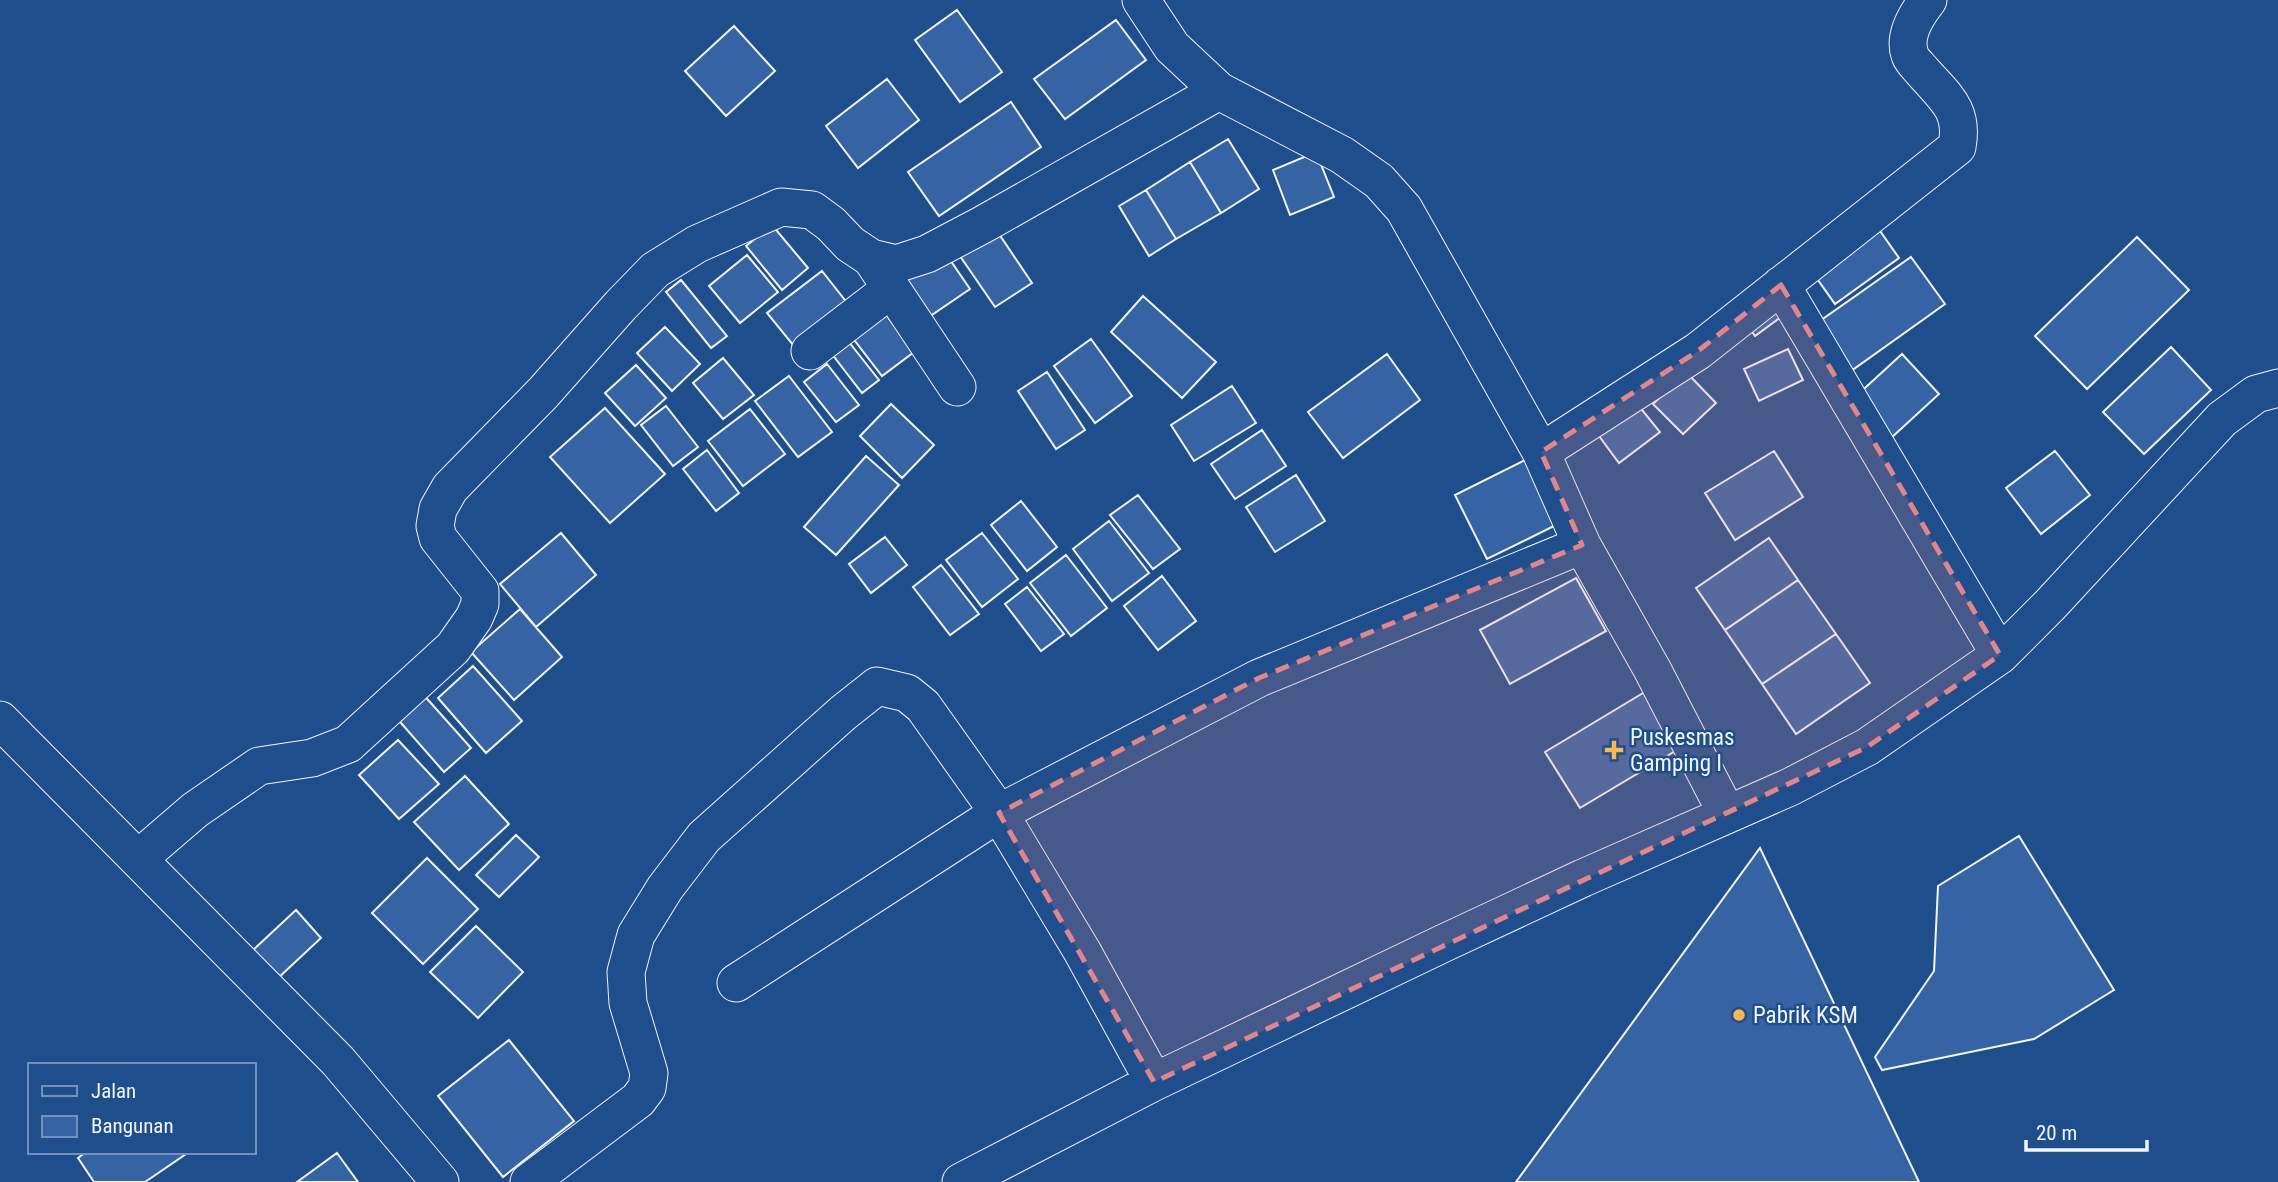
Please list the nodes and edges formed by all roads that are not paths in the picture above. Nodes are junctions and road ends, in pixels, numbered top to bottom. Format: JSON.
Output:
{"nodes":[{"id":1,"x":1141,"y":0,"type":"edge"},
{"id":2,"x":1928,"y":0,"type":"edge"},
{"id":3,"x":1219,"y":91,"type":"junction"},
{"id":4,"x":871,"y":258,"type":"junction"},
{"id":5,"x":1781,"y":285,"type":"junction"},
{"id":6,"x":891,"y":289,"type":"junction"},
{"id":7,"x":810,"y":351,"type":"dead end"},
{"id":8,"x":957,"y":387,"type":"dead end"},
{"id":9,"x":2278,"y":388,"type":"edge"},
{"id":10,"x":1541,"y":452,"type":"junction"},
{"id":11,"x":1582,"y":545,"type":"junction"},
{"id":12,"x":2000,"y":655,"type":"junction"},
{"id":13,"x":0,"y":720,"type":"edge"},
{"id":14,"x":999,"y":813,"type":"junction"},
{"id":15,"x":1727,"y":814,"type":"junction"},
{"id":16,"x":138,"y":859,"type":"junction"},
{"id":17,"x":736,"y":982,"type":"dead end"},
{"id":18,"x":1154,"y":1082,"type":"junction"},
{"id":19,"x":440,"y":1182,"type":"edge"},
{"id":20,"x":529,"y":1182,"type":"edge"},
{"id":21,"x":961,"y":1182,"type":"edge"}],
"edges":[{"from":1,"to":3,"type":"street"},
{"from":2,"to":5,"type":"street"},
{"from":3,"to":4,"type":"street"},
{"from":3,"to":10,"type":"street"},
{"from":4,"to":6,"type":"street"},
{"from":4,"to":16,"type":"street"},
{"from":5,"to":10,"type":"street"},
{"from":5,"to":12,"type":"street"},
{"from":6,"to":7,"type":"street"},
{"from":6,"to":8,"type":"street"},
{"from":9,"to":12,"type":"street"},
{"from":10,"to":11,"type":"street"},
{"from":11,"to":14,"type":"street"},
{"from":11,"to":15,"type":"street"},
{"from":12,"to":15,"type":"street"},
{"from":13,"to":16,"type":"street"},
{"from":14,"to":17,"type":"street"},
{"from":14,"to":18,"type":"street"},
{"from":14,"to":20,"type":"street"},
{"from":15,"to":18,"type":"street"},
{"from":16,"to":19,"type":"street"},
{"from":18,"to":21,"type":"street"}]}
